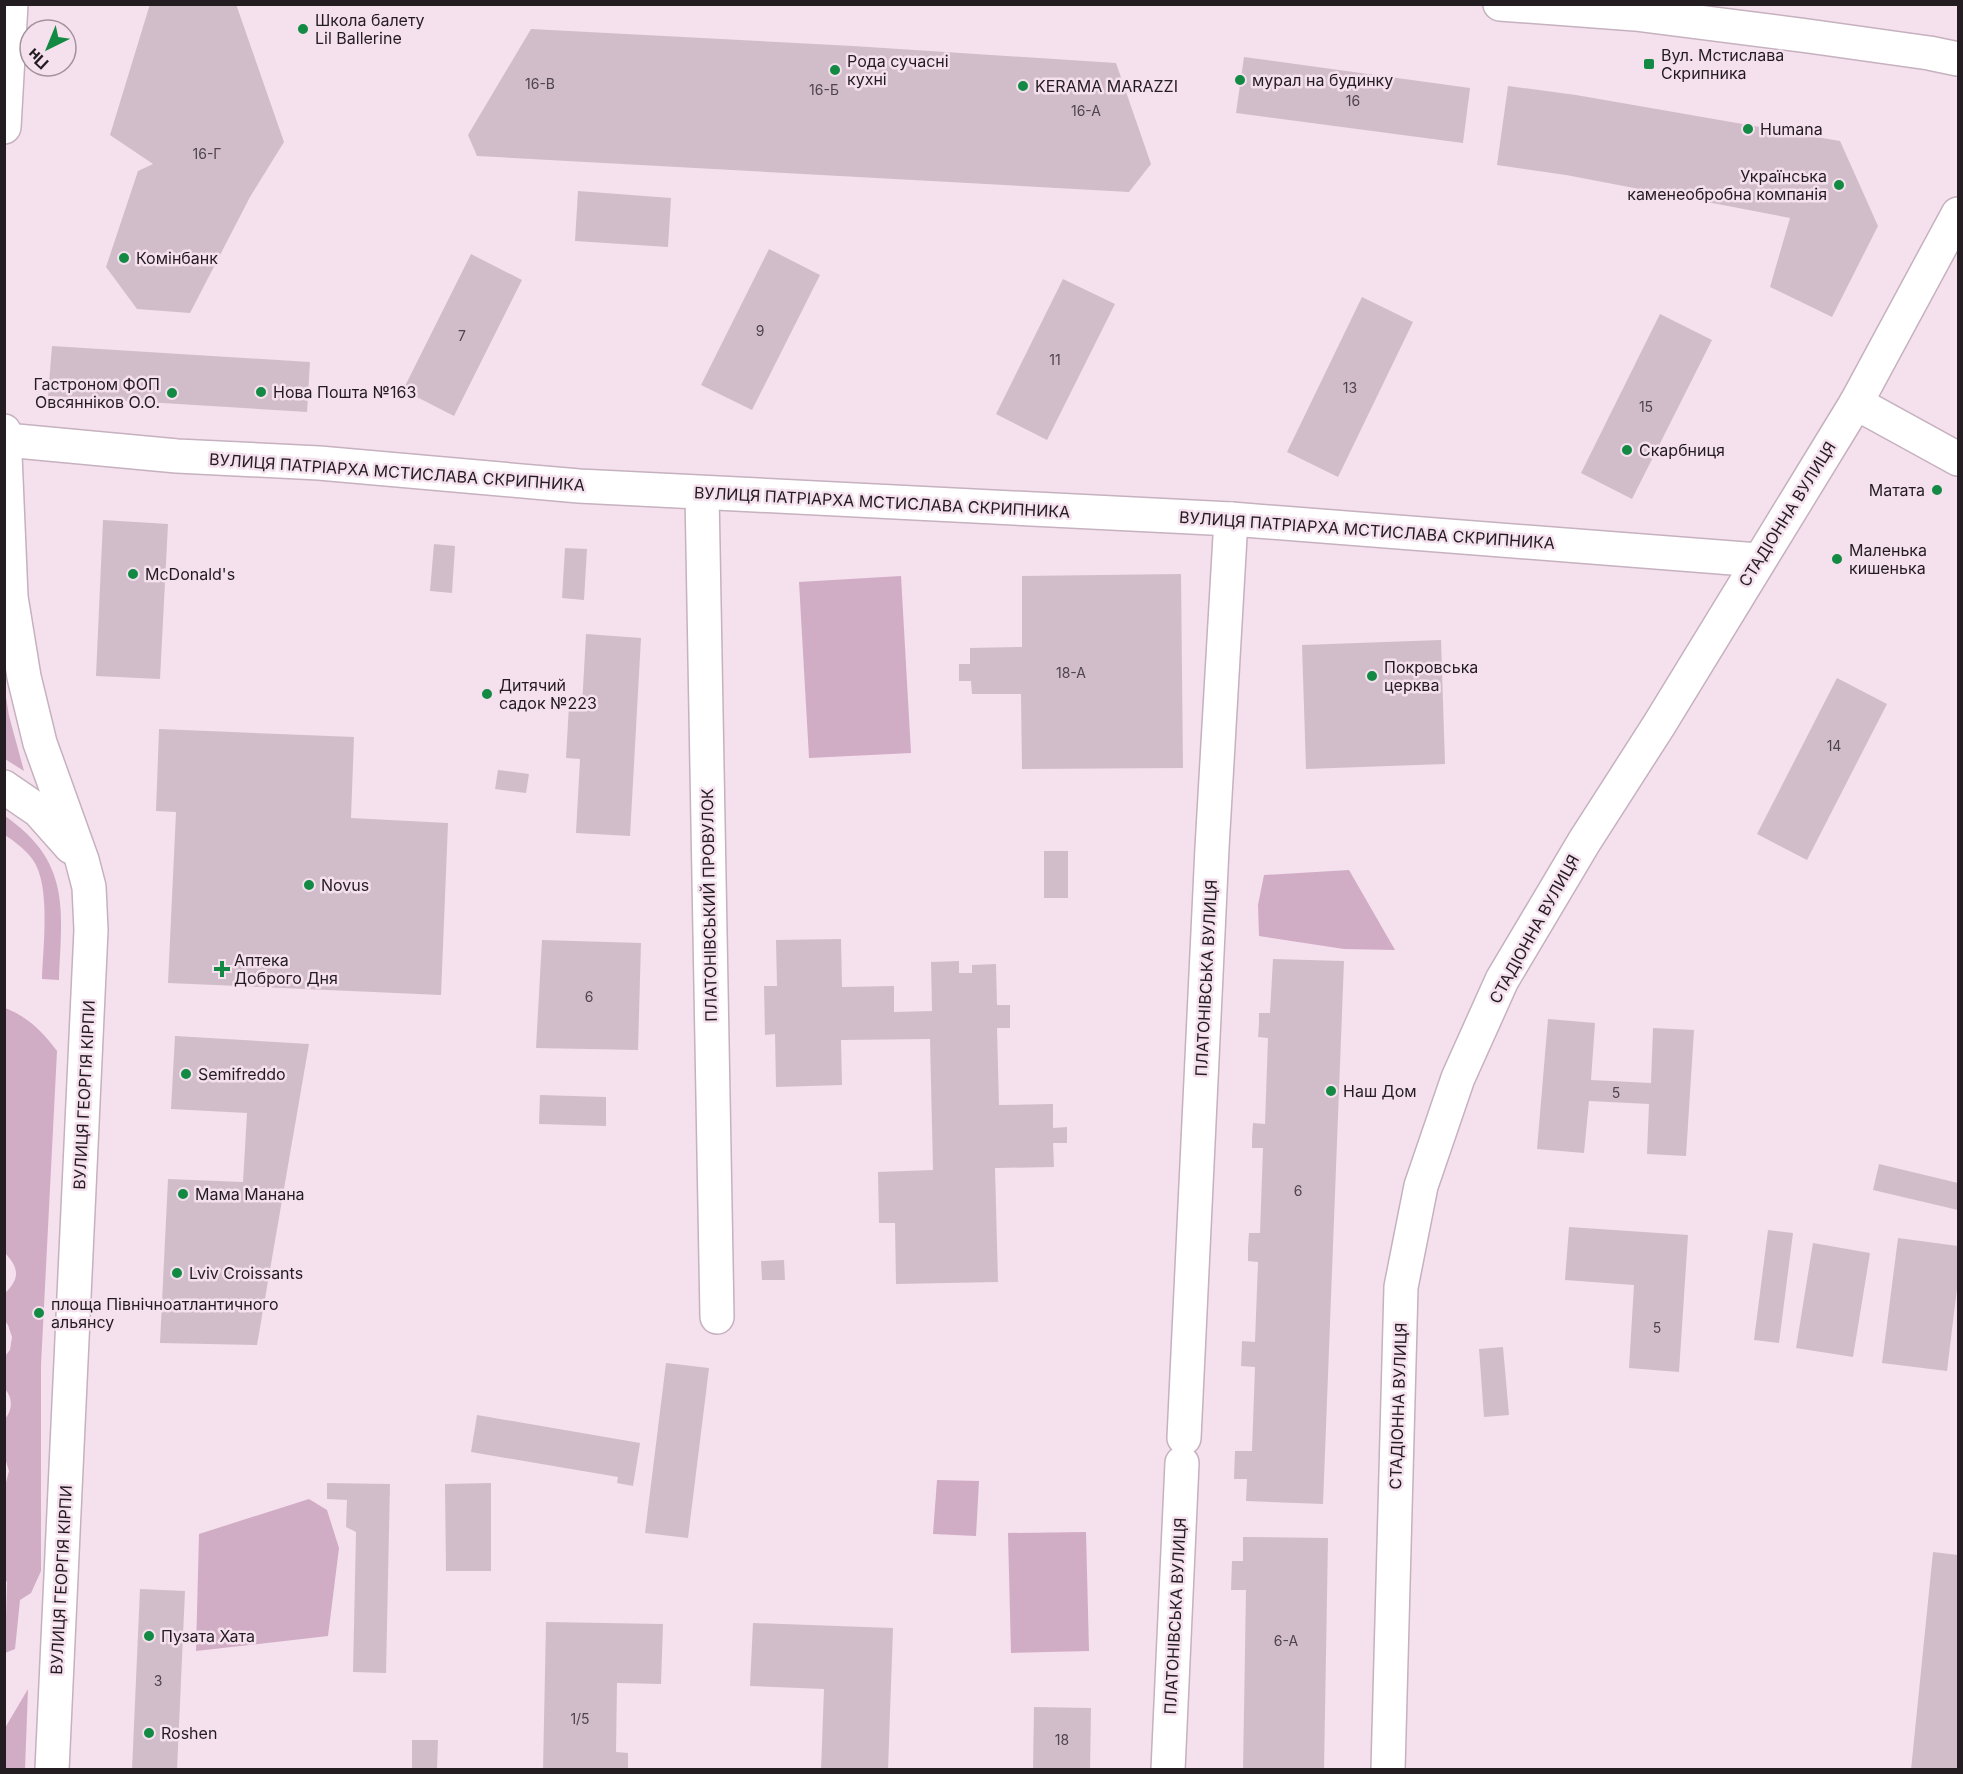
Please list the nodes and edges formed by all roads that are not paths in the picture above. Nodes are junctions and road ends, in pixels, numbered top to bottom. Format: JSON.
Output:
{"nodes":[{"id":1,"x":11,"y":4,"type":"edge"},
{"id":2,"x":1500,"y":4,"type":"edge"},
{"id":3,"x":1959,"y":59,"type":"edge"},
{"id":4,"x":4,"y":127,"type":"edge"},
{"id":5,"x":1959,"y":214,"type":"edge"},
{"id":6,"x":1856,"y":403,"type":"junction"},
{"id":7,"x":5,"y":435,"type":"edge"},
{"id":8,"x":1959,"y":459,"type":"edge"},
{"id":9,"x":702,"y":493,"type":"junction"},
{"id":10,"x":1231,"y":519,"type":"junction"},
{"id":11,"x":1758,"y":560,"type":"junction"},
{"id":12,"x":4,"y":787,"type":"edge"},
{"id":13,"x":82,"y":860,"type":"junction"},
{"id":14,"x":717,"y":1317,"type":"dead end"},
{"id":15,"x":52,"y":1770,"type":"edge"},
{"id":16,"x":1168,"y":1770,"type":"edge"},
{"id":17,"x":1388,"y":1770,"type":"edge"}],
"edges":[{"from":1,"to":4,"type":"street"},
{"from":2,"to":3,"type":"street"},
{"from":5,"to":6,"type":"street","name":"СТАДІОННА ВУЛИЦЯ"},
{"from":6,"to":8,"type":"street"},
{"from":6,"to":11,"type":"street","name":"СТАДІОННА ВУЛИЦЯ"},
{"from":7,"to":9,"type":"street","name":"ВУЛИЦЯ ПАТРІАРХА МСТИСЛАВА СКРИПНИКА"},
{"from":7,"to":13,"type":"street","name":"ВУЛИЦЯ ГЕОРГІЯ КІРПИ"},
{"from":9,"to":10,"type":"street","name":"ВУЛИЦЯ ПАТРІАРХА МСТИСЛАВА СКРИПНИКА"},
{"from":9,"to":14,"type":"street","name":"ПЛАТОНІВСЬКИЙ ПРОВУЛОК"},
{"from":10,"to":11,"type":"street","name":"ВУЛИЦЯ ПАТРІАРХА МСТИСЛАВА СКРИПНИКА"},
{"from":10,"to":16,"type":"street","name":"ПЛАТОНІВСЬКА ВУЛИЦЯ"},
{"from":11,"to":17,"type":"street","name":"СТАДІОННА ВУЛИЦЯ"},
{"from":12,"to":13,"type":"street"},
{"from":13,"to":15,"type":"street","name":"ВУЛИЦЯ ГЕОРГІЯ КІРПИ"}]}
